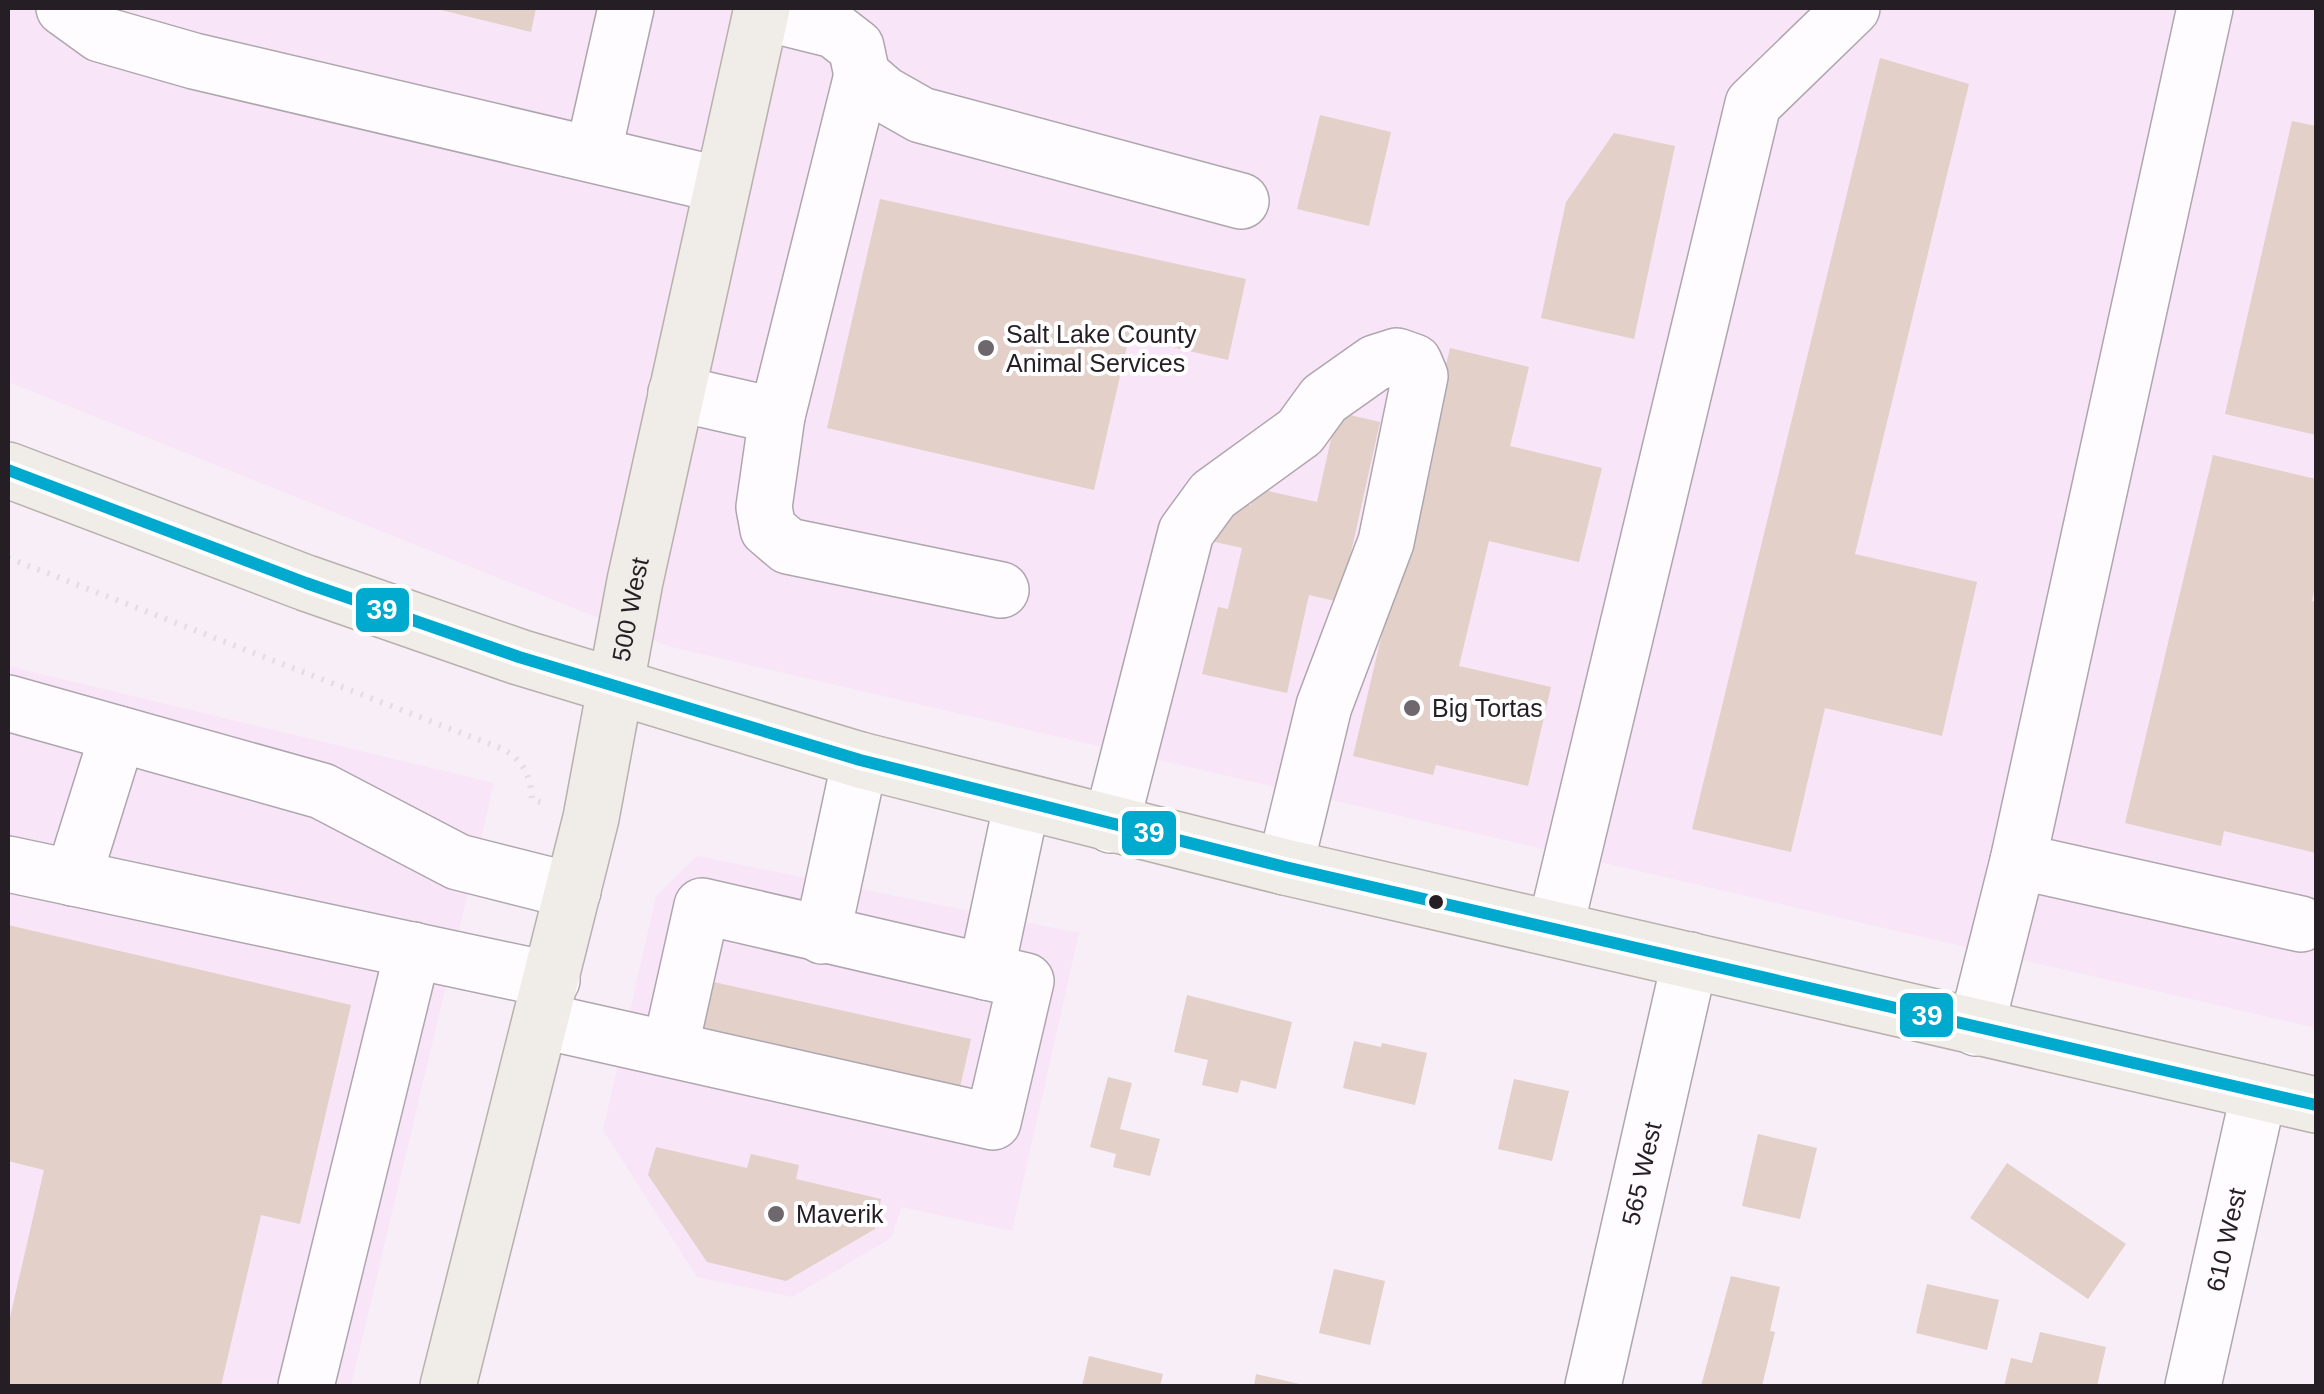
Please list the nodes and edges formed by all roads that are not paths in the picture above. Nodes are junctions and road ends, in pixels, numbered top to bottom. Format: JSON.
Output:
{"nodes":[{"id":1,"x":64,"y":8,"type":"edge"},
{"id":2,"x":626,"y":8,"type":"edge"},
{"id":3,"x":1852,"y":8,"type":"edge"},
{"id":4,"x":2205,"y":8,"type":"edge"},
{"id":5,"x":762,"y":10,"type":"edge"},
{"id":6,"x":862,"y":75,"type":"junction"},
{"id":7,"x":593,"y":154,"type":"junction"},
{"id":8,"x":722,"y":185,"type":"junction"},
{"id":9,"x":1241,"y":201,"type":"dead end"},
{"id":10,"x":676,"y":393,"type":"junction"},
{"id":11,"x":777,"y":416,"type":"junction"},
{"id":12,"x":8,"y":470,"type":"edge"},
{"id":13,"x":1001,"y":590,"type":"dead end"},
{"id":14,"x":616,"y":687,"type":"junction"},
{"id":15,"x":8,"y":703,"type":"edge"},
{"id":16,"x":118,"y":734,"type":"junction"},
{"id":17,"x":860,"y":760,"type":"junction"},
{"id":18,"x":1022,"y":802,"type":"junction"},
{"id":19,"x":1112,"y":825,"type":"junction"},
{"id":20,"x":2018,"y":861,"type":"junction"},
{"id":21,"x":8,"y":864,"type":"edge"},
{"id":22,"x":1284,"y":866,"type":"junction"},
{"id":23,"x":73,"y":878,"type":"junction"},
{"id":24,"x":573,"y":890,"type":"junction"},
{"id":25,"x":2301,"y":924,"type":"dead end"},
{"id":26,"x":1554,"y":929,"type":"junction"},
{"id":27,"x":822,"y":936,"type":"junction"},
{"id":28,"x":413,"y":950,"type":"junction"},
{"id":29,"x":1690,"y":960,"type":"junction"},
{"id":30,"x":986,"y":972,"type":"junction"},
{"id":31,"x":547,"y":1001,"type":"junction"},
{"id":32,"x":1976,"y":1028,"type":"junction"},
{"id":33,"x":670,"y":1049,"type":"junction"},
{"id":34,"x":2260,"y":1092,"type":"junction"},
{"id":35,"x":2316,"y":1105,"type":"edge"},
{"id":36,"x":306,"y":1386,"type":"edge"},
{"id":37,"x":448,"y":1386,"type":"edge"},
{"id":38,"x":1593,"y":1386,"type":"edge"},
{"id":39,"x":2193,"y":1386,"type":"edge"}],
"edges":[{"from":1,"to":7,"type":"street"},
{"from":2,"to":7,"type":"street"},
{"from":3,"to":26,"type":"street"},
{"from":4,"to":20,"type":"street"},
{"from":5,"to":6,"type":"street"},
{"from":5,"to":8,"type":"main road","name":"500 West"},
{"from":6,"to":9,"type":"street"},
{"from":6,"to":11,"type":"street"},
{"from":7,"to":8,"type":"street"},
{"from":8,"to":10,"type":"main road","name":"500 West"},
{"from":10,"to":11,"type":"street"},
{"from":10,"to":14,"type":"main road","name":"500 West"},
{"from":11,"to":13,"type":"street"},
{"from":12,"to":14,"type":"main road"},
{"from":14,"to":17,"type":"main road"},
{"from":14,"to":24,"type":"main road","name":"500 West"},
{"from":15,"to":16,"type":"street"},
{"from":16,"to":23,"type":"street"},
{"from":16,"to":24,"type":"street"},
{"from":17,"to":18,"type":"main road"},
{"from":17,"to":27,"type":"street"},
{"from":18,"to":19,"type":"main road"},
{"from":18,"to":30,"type":"street"},
{"from":19,"to":22,"type":"main road"},
{"from":19,"to":22,"type":"street"},
{"from":20,"to":25,"type":"street"},
{"from":20,"to":32,"type":"street"},
{"from":21,"to":23,"type":"street"},
{"from":22,"to":26,"type":"main road"},
{"from":23,"to":28,"type":"street"},
{"from":24,"to":31,"type":"main road","name":"500 West"},
{"from":26,"to":29,"type":"main road"},
{"from":27,"to":30,"type":"street"},
{"from":27,"to":33,"type":"street"},
{"from":28,"to":31,"type":"street"},
{"from":28,"to":36,"type":"street"},
{"from":29,"to":32,"type":"main road"},
{"from":29,"to":38,"type":"street","name":"565 West"},
{"from":30,"to":33,"type":"street"},
{"from":31,"to":33,"type":"street"},
{"from":31,"to":37,"type":"main road","name":"500 West"},
{"from":32,"to":34,"type":"main road"},
{"from":34,"to":35,"type":"main road"},
{"from":34,"to":39,"type":"street","name":"610 West"}]}
